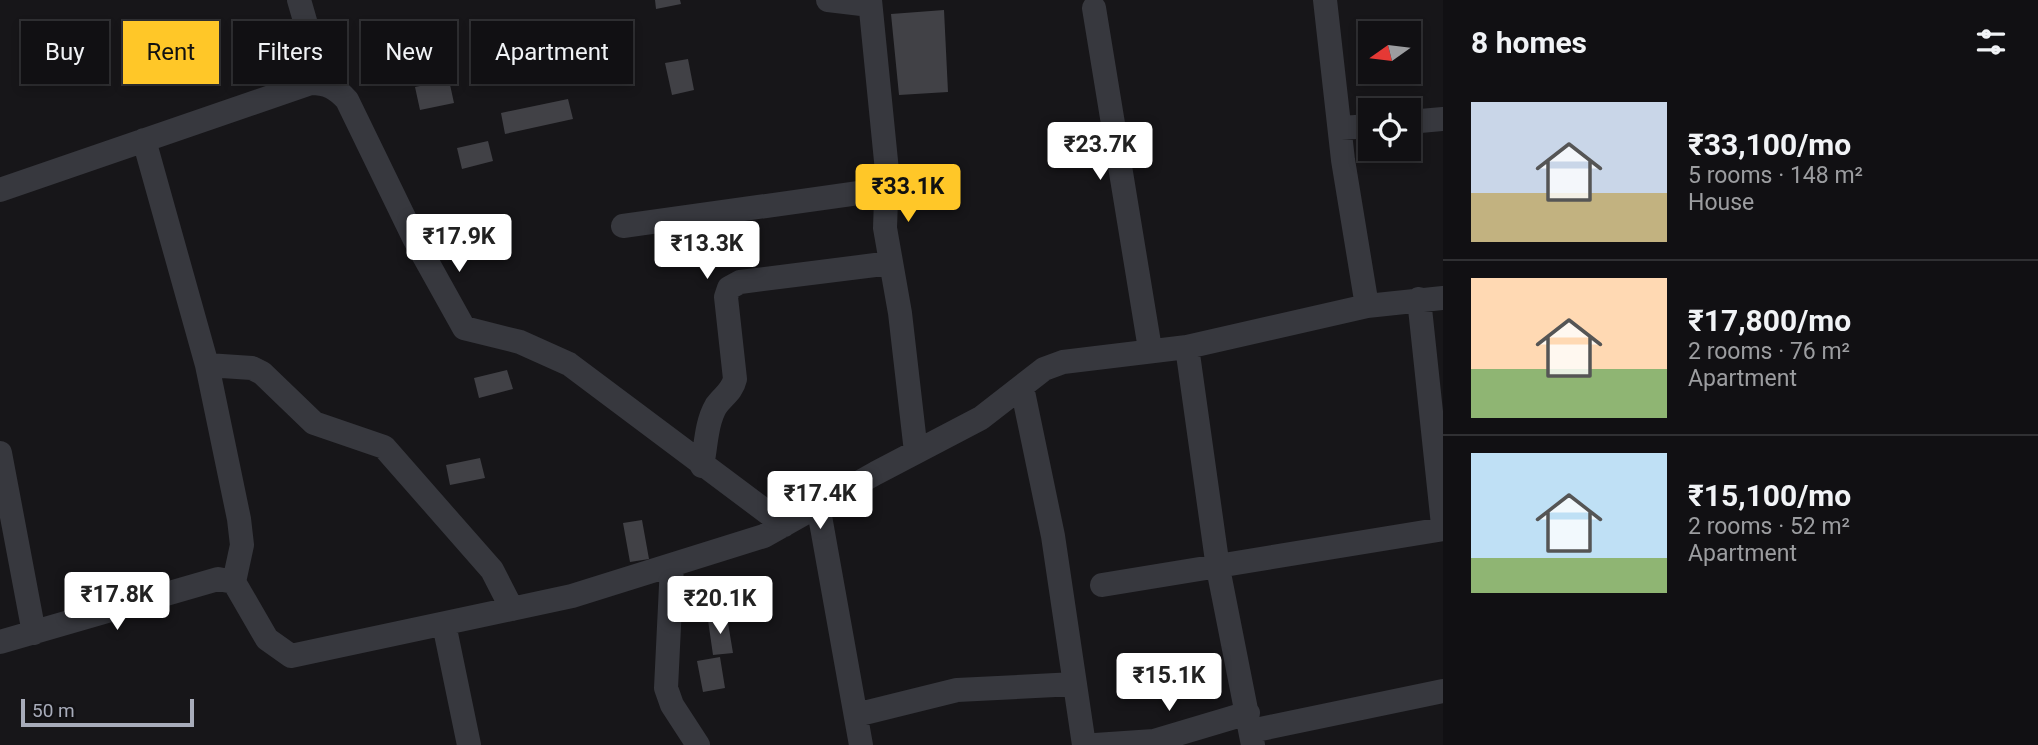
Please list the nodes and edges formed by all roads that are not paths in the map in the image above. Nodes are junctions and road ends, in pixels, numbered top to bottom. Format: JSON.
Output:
{"nodes":[{"id":1,"x":299,"y":0,"type":"edge"},
{"id":2,"x":828,"y":0,"type":"edge"},
{"id":3,"x":1325,"y":0,"type":"edge"},
{"id":4,"x":870,"y":2,"type":"edge"},
{"id":5,"x":1094,"y":8,"type":"dead end"},
{"id":6,"x":305,"y":21,"type":"edge"},
{"id":7,"x":308,"y":84,"type":"edge"},
{"id":8,"x":326,"y":84,"type":"edge"},
{"id":9,"x":1443,"y":119,"type":"edge"},
{"id":10,"x":1421,"y":121,"type":"edge"},
{"id":11,"x":1358,"y":127,"type":"edge"},
{"id":12,"x":1341,"y":128,"type":"junction"},
{"id":13,"x":144,"y":140,"type":"junction"},
{"id":14,"x":887,"y":189,"type":"junction"},
{"id":15,"x":0,"y":190,"type":"edge"},
{"id":16,"x":623,"y":226,"type":"dead end"},
{"id":17,"x":891,"y":263,"type":"junction"},
{"id":18,"x":1431,"y":299,"type":"edge"},
{"id":19,"x":1367,"y":306,"type":"junction"},
{"id":20,"x":1187,"y":347,"type":"junction"},
{"id":21,"x":1150,"y":349,"type":"junction"},
{"id":22,"x":207,"y":365,"type":"junction"},
{"id":23,"x":1022,"y":387,"type":"junction"},
{"id":24,"x":916,"y":452,"type":"junction"},
{"id":25,"x":0,"y":453,"type":"edge"},
{"id":26,"x":702,"y":466,"type":"junction"},
{"id":27,"x":818,"y":505,"type":"junction"},
{"id":28,"x":784,"y":525,"type":"junction"},
{"id":29,"x":1443,"y":527,"type":"edge"},
{"id":30,"x":672,"y":565,"type":"junction"},
{"id":31,"x":11,"y":566,"type":"edge"},
{"id":32,"x":1218,"y":568,"type":"junction"},
{"id":33,"x":234,"y":582,"type":"junction"},
{"id":34,"x":1102,"y":585,"type":"dead end"},
{"id":35,"x":512,"y":609,"type":"junction"},
{"id":36,"x":444,"y":624,"type":"junction"},
{"id":37,"x":34,"y":633,"type":"junction"},
{"id":38,"x":0,"y":642,"type":"edge"},
{"id":39,"x":1075,"y":684,"type":"junction"},
{"id":40,"x":1443,"y":691,"type":"edge"},
{"id":41,"x":856,"y":715,"type":"junction"},
{"id":42,"x":1251,"y":730,"type":"edge"},
{"id":43,"x":470,"y":745,"type":"edge"},
{"id":44,"x":698,"y":745,"type":"edge"},
{"id":45,"x":861,"y":745,"type":"edge"},
{"id":46,"x":1084,"y":745,"type":"edge"},
{"id":47,"x":1095,"y":745,"type":"edge"}],
"edges":[{"from":1,"to":6,"type":"street"},
{"from":2,"to":4,"type":"street"},
{"from":3,"to":12,"type":"street"},
{"from":4,"to":14,"type":"street"},
{"from":5,"to":21,"type":"street"},
{"from":7,"to":13,"type":"street"},
{"from":8,"to":26,"type":"street"},
{"from":9,"to":10,"type":"street"},
{"from":11,"to":12,"type":"street"},
{"from":12,"to":19,"type":"street"},
{"from":13,"to":15,"type":"street"},
{"from":13,"to":22,"type":"street"},
{"from":14,"to":16,"type":"street"},
{"from":14,"to":17,"type":"street"},
{"from":17,"to":24,"type":"street"},
{"from":17,"to":26,"type":"street"},
{"from":18,"to":19,"type":"street"},
{"from":18,"to":29,"type":"street"},
{"from":19,"to":20,"type":"street"},
{"from":20,"to":21,"type":"street"},
{"from":20,"to":32,"type":"street"},
{"from":21,"to":23,"type":"street"},
{"from":22,"to":33,"type":"street"},
{"from":22,"to":35,"type":"street"},
{"from":23,"to":24,"type":"street"},
{"from":23,"to":39,"type":"street"},
{"from":24,"to":27,"type":"street"},
{"from":25,"to":31,"type":"street"},
{"from":26,"to":28,"type":"street"},
{"from":27,"to":28,"type":"street"},
{"from":27,"to":41,"type":"street"},
{"from":28,"to":30,"type":"street"},
{"from":29,"to":32,"type":"street"},
{"from":30,"to":35,"type":"street"},
{"from":30,"to":44,"type":"street"},
{"from":31,"to":37,"type":"street"},
{"from":32,"to":34,"type":"street"},
{"from":32,"to":42,"type":"street"},
{"from":33,"to":36,"type":"street"},
{"from":33,"to":37,"type":"street"},
{"from":35,"to":36,"type":"street"},
{"from":36,"to":43,"type":"street"},
{"from":37,"to":38,"type":"street"},
{"from":39,"to":41,"type":"street"},
{"from":39,"to":46,"type":"street"},
{"from":40,"to":42,"type":"street"},
{"from":41,"to":45,"type":"street"},
{"from":42,"to":47,"type":"street"}]}
